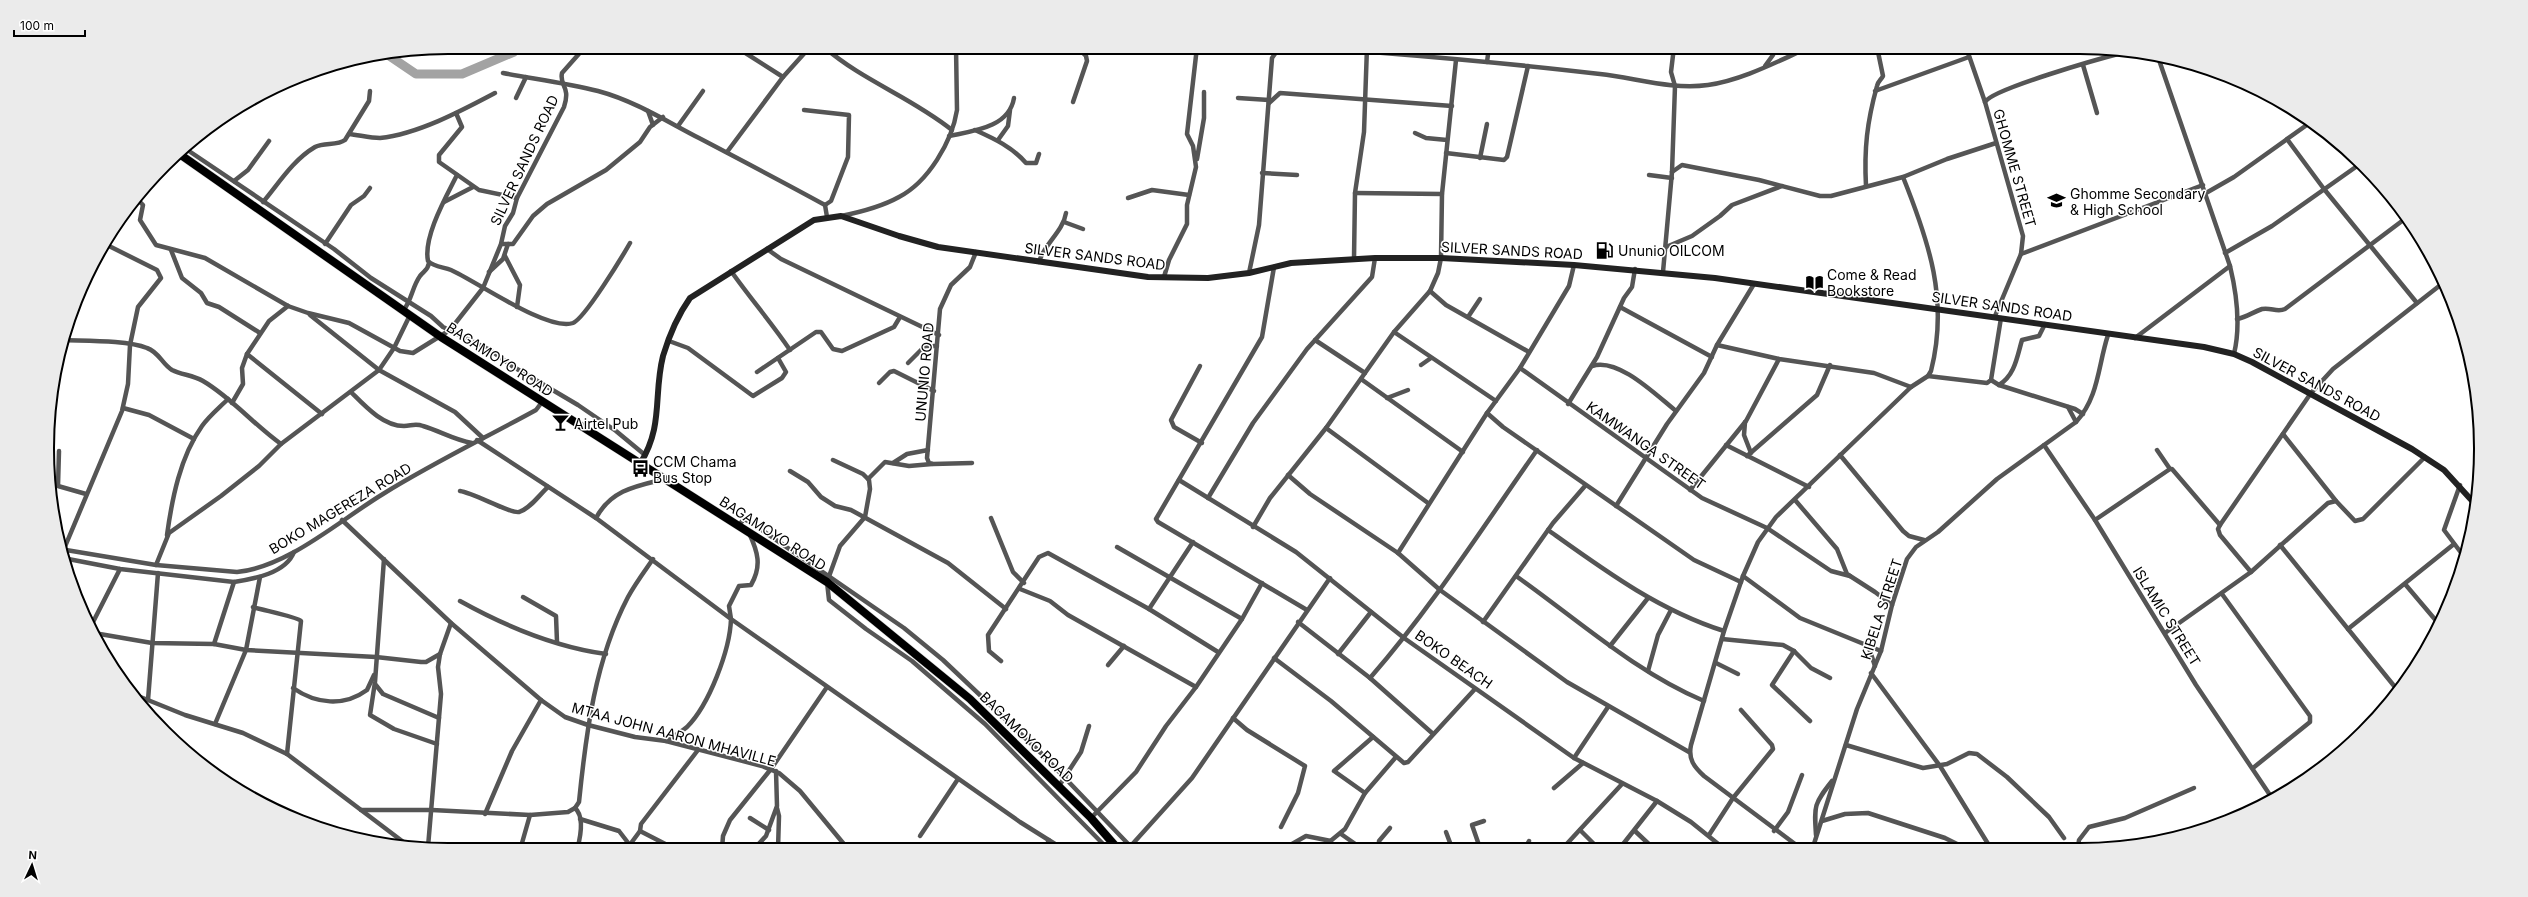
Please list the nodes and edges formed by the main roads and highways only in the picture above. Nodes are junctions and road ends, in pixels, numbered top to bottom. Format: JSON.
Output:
{"nodes":[{"id":1,"x":183,"y":157,"type":"edge"},
{"id":2,"x":1113,"y":843,"type":"edge"}],
"edges":[{"from":1,"to":2,"type":"highway","name":"BAGAMOYO ROAD"}]}
